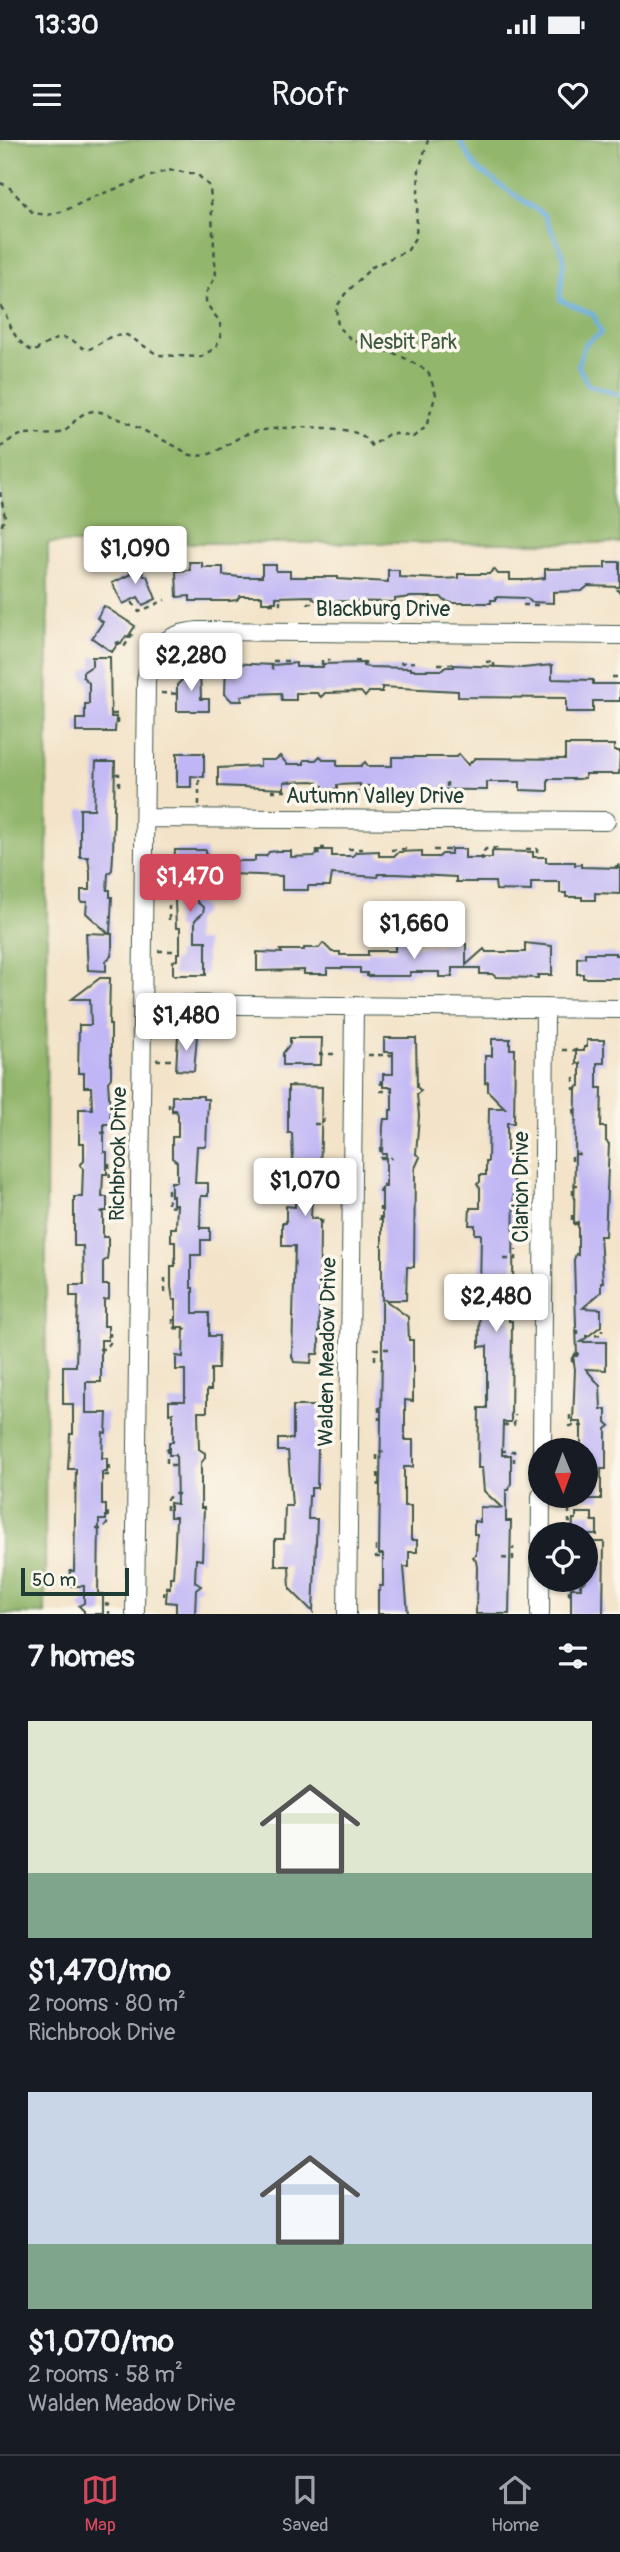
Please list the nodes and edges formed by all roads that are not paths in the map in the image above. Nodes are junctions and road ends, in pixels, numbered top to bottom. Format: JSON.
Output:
{"nodes":[{"id":1,"x":620,"y":635,"type":"edge"},
{"id":2,"x":154,"y":654,"type":"joint"},
{"id":3,"x":145,"y":818,"type":"junction"},
{"id":4,"x":606,"y":821,"type":"dead end"},
{"id":5,"x":143,"y":1004,"type":"junction"},
{"id":6,"x":354,"y":1006,"type":"junction"},
{"id":7,"x":545,"y":1008,"type":"junction"},
{"id":8,"x":620,"y":1009,"type":"edge"},
{"id":9,"x":541,"y":1438,"type":"edge"},
{"id":10,"x":541,"y":1508,"type":"edge"},
{"id":11,"x":135,"y":1614,"type":"edge"},
{"id":12,"x":346,"y":1614,"type":"edge"},
{"id":13,"x":540,"y":1614,"type":"edge"}],
"edges":[{"from":1,"to":2,"type":"street","name":"Blackburg Drive"},
{"from":2,"to":3,"type":"street","name":"Richbrook Drive"},
{"from":3,"to":4,"type":"street","name":"Autumn Valley Drive"},
{"from":3,"to":5,"type":"street","name":"Richbrook Drive"},
{"from":5,"to":6,"type":"street"},
{"from":5,"to":11,"type":"street","name":"Richbrook Drive"},
{"from":6,"to":7,"type":"street"},
{"from":6,"to":12,"type":"street","name":"Walden Meadow Drive"},
{"from":7,"to":8,"type":"street"},
{"from":7,"to":9,"type":"street","name":"Clarion Drive"},
{"from":10,"to":13,"type":"street"}]}
